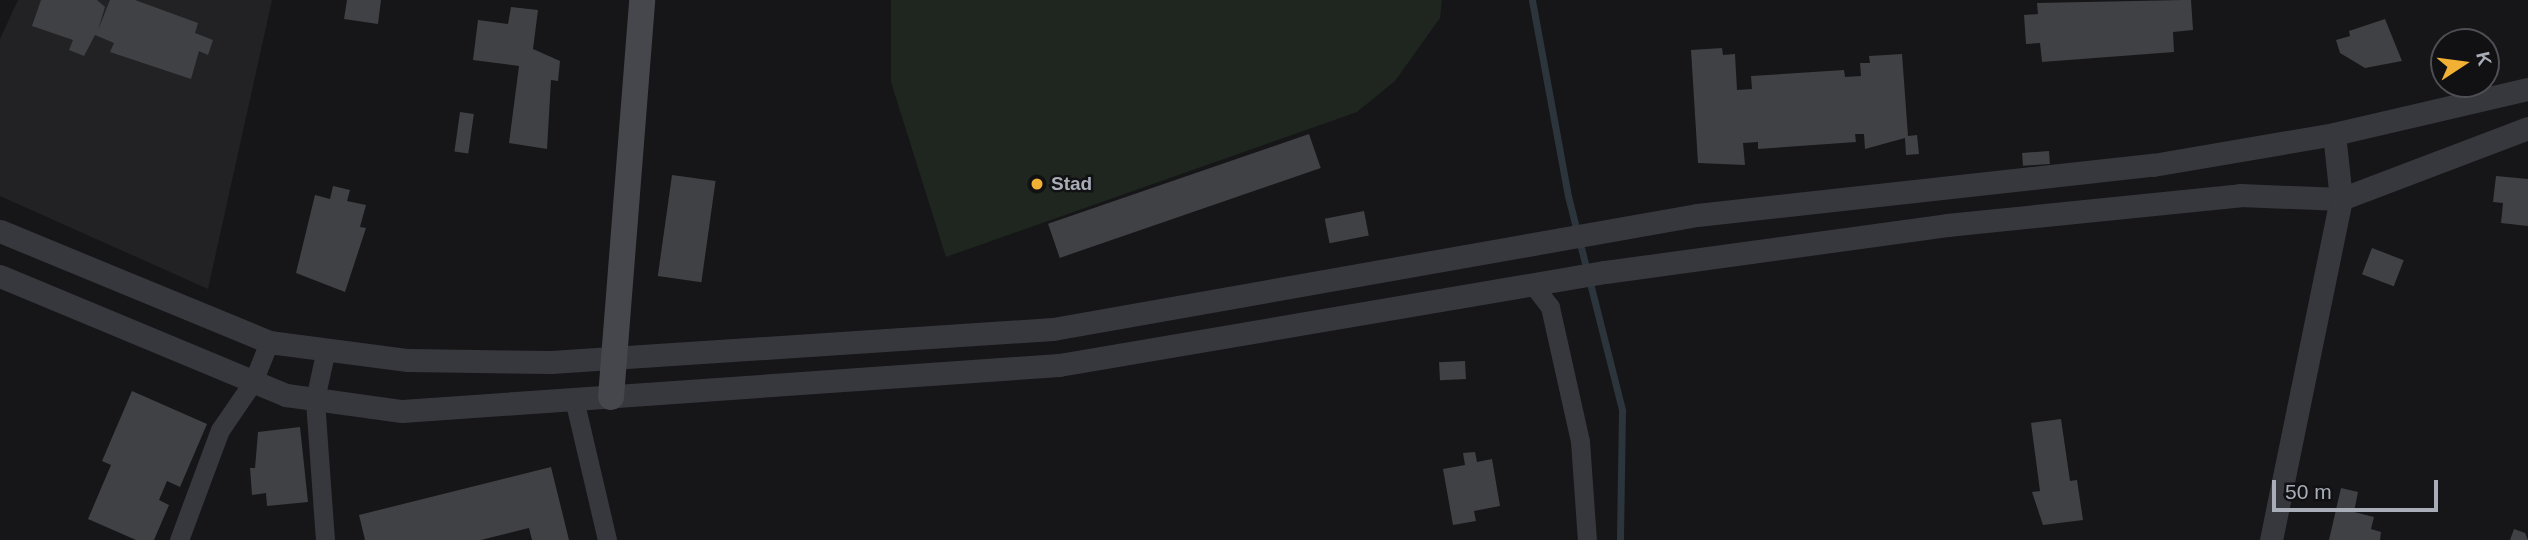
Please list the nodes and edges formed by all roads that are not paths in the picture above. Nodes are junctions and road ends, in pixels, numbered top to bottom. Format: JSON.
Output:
{"nodes":[{"id":1,"x":642,"y":0,"type":"edge"},
{"id":2,"x":2528,"y":89,"type":"edge"},
{"id":3,"x":2528,"y":128,"type":"edge"},
{"id":4,"x":2334,"y":134,"type":"junction"},
{"id":5,"x":2341,"y":199,"type":"junction"},
{"id":6,"x":0,"y":231,"type":"edge"},
{"id":7,"x":0,"y":276,"type":"edge"},
{"id":8,"x":1533,"y":285,"type":"junction"},
{"id":9,"x":269,"y":342,"type":"junction"},
{"id":10,"x":326,"y":349,"type":"junction"},
{"id":11,"x":617,"y":358,"type":"junction"},
{"id":12,"x":253,"y":382,"type":"junction"},
{"id":13,"x":611,"y":397,"type":"junction"},
{"id":14,"x":574,"y":399,"type":"junction"},
{"id":15,"x":315,"y":400,"type":"junction"},
{"id":16,"x":180,"y":540,"type":"edge"},
{"id":17,"x":325,"y":540,"type":"edge"},
{"id":18,"x":607,"y":540,"type":"edge"},
{"id":19,"x":1587,"y":540,"type":"edge"},
{"id":20,"x":2272,"y":540,"type":"edge"}],
"edges":[{"from":1,"to":11,"type":"main road"},
{"from":2,"to":4,"type":"street"},
{"from":3,"to":5,"type":"street"},
{"from":4,"to":5,"type":"street"},
{"from":4,"to":11,"type":"street"},
{"from":5,"to":8,"type":"street"},
{"from":5,"to":20,"type":"street"},
{"from":6,"to":9,"type":"street"},
{"from":7,"to":12,"type":"street"},
{"from":8,"to":13,"type":"street"},
{"from":8,"to":19,"type":"street"},
{"from":9,"to":10,"type":"street"},
{"from":9,"to":12,"type":"street"},
{"from":10,"to":11,"type":"street"},
{"from":10,"to":15,"type":"street"},
{"from":11,"to":13,"type":"main road"},
{"from":12,"to":15,"type":"street"},
{"from":12,"to":16,"type":"street"},
{"from":13,"to":14,"type":"street"},
{"from":14,"to":15,"type":"street"},
{"from":14,"to":18,"type":"street"},
{"from":15,"to":17,"type":"street"}]}
